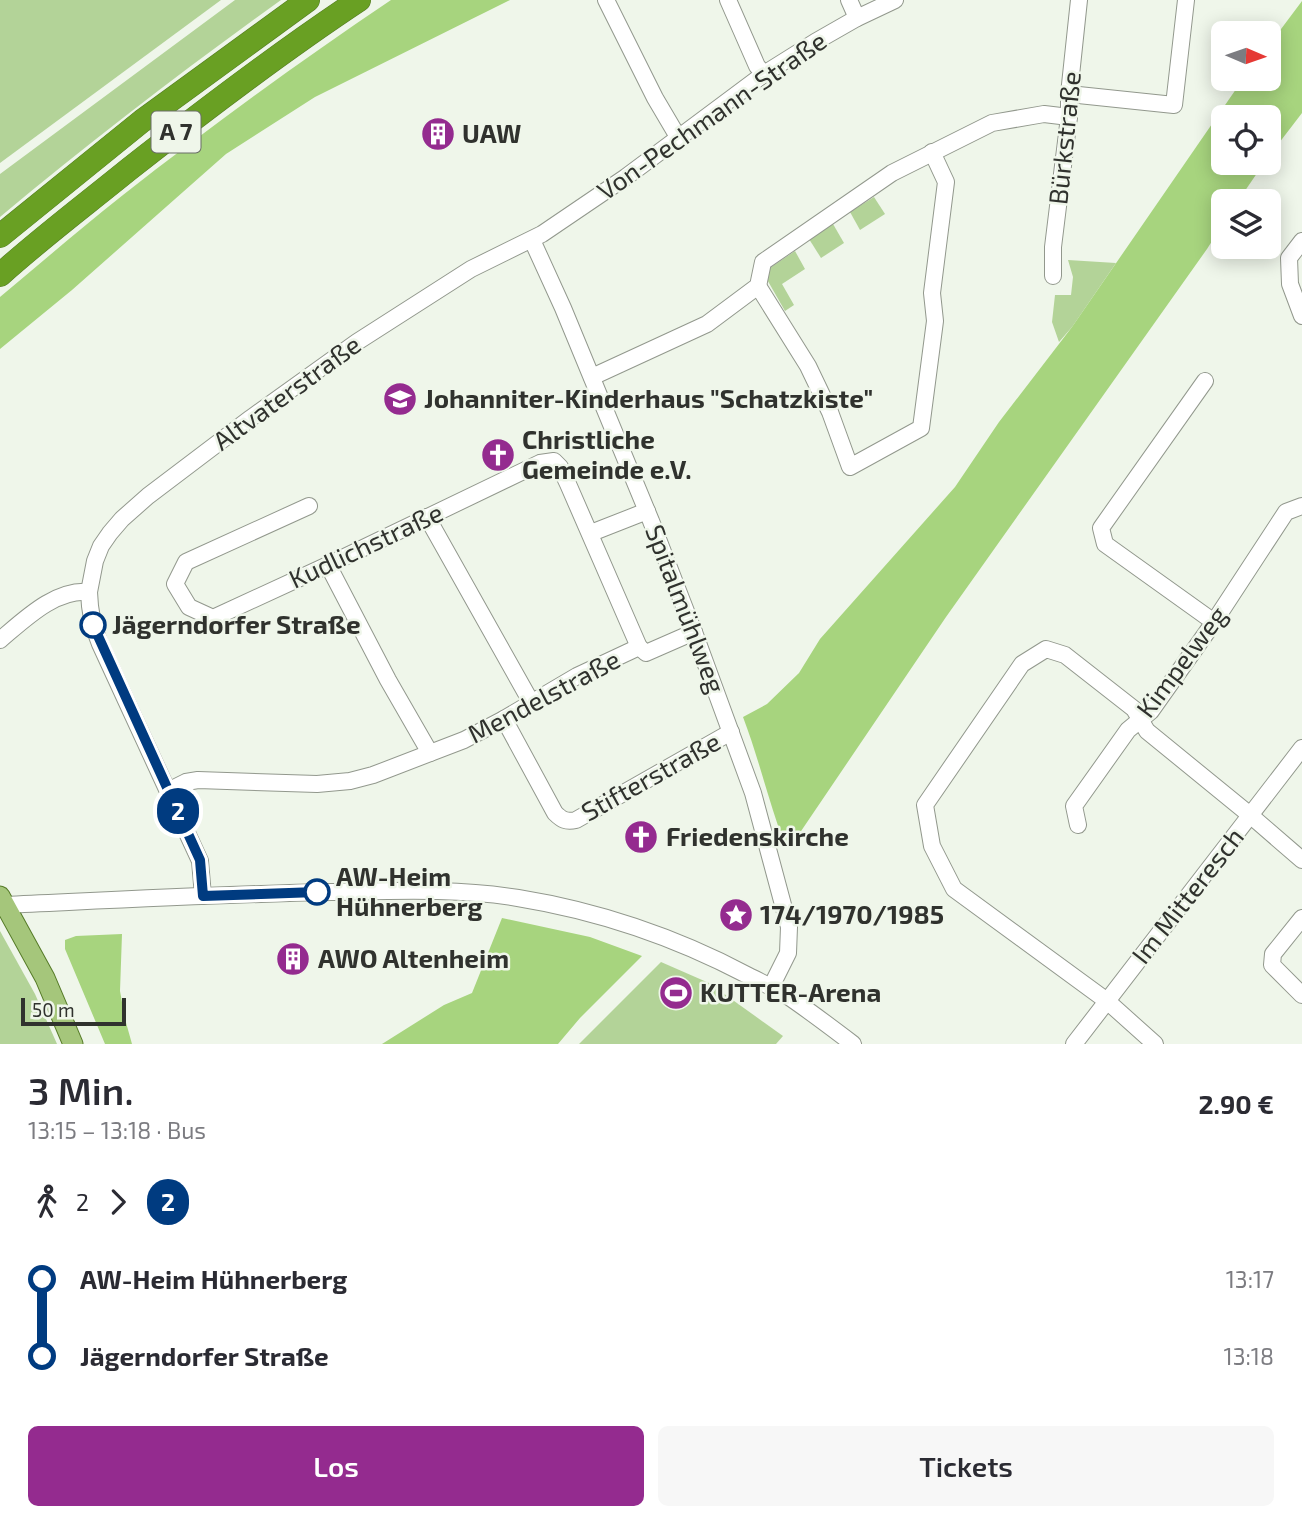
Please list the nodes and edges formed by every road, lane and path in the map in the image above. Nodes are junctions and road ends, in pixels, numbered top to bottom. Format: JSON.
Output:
{"nodes":[{"id":1,"x":308,"y":0,"type":"edge"},
{"id":2,"x":359,"y":0,"type":"edge"},
{"id":3,"x":606,"y":0,"type":"edge"},
{"id":4,"x":728,"y":0,"type":"edge"},
{"id":5,"x":849,"y":0,"type":"edge"},
{"id":6,"x":895,"y":0,"type":"edge"},
{"id":7,"x":1079,"y":0,"type":"edge"},
{"id":8,"x":1186,"y":0,"type":"edge"},
{"id":9,"x":857,"y":19,"type":"junction"},
{"id":10,"x":764,"y":75,"type":"junction"},
{"id":11,"x":1069,"y":94,"type":"junction"},
{"id":12,"x":1069,"y":117,"type":"junction"},
{"id":13,"x":678,"y":138,"type":"junction"},
{"id":14,"x":932,"y":152,"type":"junction"},
{"id":15,"x":0,"y":236,"type":"edge"},
{"id":16,"x":532,"y":240,"type":"junction"},
{"id":17,"x":1302,"y":241,"type":"edge"},
{"id":18,"x":0,"y":275,"type":"edge"},
{"id":19,"x":1053,"y":276,"type":"dead end"},
{"id":20,"x":758,"y":286,"type":"junction"},
{"id":21,"x":1302,"y":316,"type":"edge"},
{"id":22,"x":592,"y":377,"type":"junction"},
{"id":23,"x":1205,"y":381,"type":"dead end"},
{"id":24,"x":309,"y":506,"type":"dead end"},
{"id":25,"x":1302,"y":506,"type":"edge"},
{"id":26,"x":647,"y":511,"type":"junction"},
{"id":27,"x":427,"y":517,"type":"junction"},
{"id":28,"x":590,"y":533,"type":"junction"},
{"id":29,"x":328,"y":565,"type":"junction"},
{"id":30,"x":89,"y":592,"type":"junction"},
{"id":31,"x":1214,"y":622,"type":"junction"},
{"id":32,"x":694,"y":632,"type":"junction"},
{"id":33,"x":0,"y":639,"type":"edge"},
{"id":34,"x":639,"y":647,"type":"junction"},
{"id":35,"x":531,"y":702,"type":"junction"},
{"id":36,"x":504,"y":719,"type":"junction"},
{"id":37,"x":1140,"y":719,"type":"junction"},
{"id":38,"x":731,"y":732,"type":"junction"},
{"id":39,"x":1302,"y":748,"type":"edge"},
{"id":40,"x":430,"y":753,"type":"junction"},
{"id":41,"x":168,"y":791,"type":"junction"},
{"id":42,"x":1250,"y":815,"type":"junction"},
{"id":43,"x":1078,"y":825,"type":"dead end"},
{"id":44,"x":1302,"y":860,"type":"edge"},
{"id":45,"x":203,"y":896,"type":"junction"},
{"id":46,"x":3,"y":901,"type":"edge"},
{"id":47,"x":1302,"y":918,"type":"edge"},
{"id":48,"x":771,"y":987,"type":"junction"},
{"id":49,"x":1302,"y":995,"type":"edge"},
{"id":50,"x":1107,"y":1001,"type":"junction"},
{"id":51,"x":73,"y":1044,"type":"edge"},
{"id":52,"x":853,"y":1044,"type":"edge"},
{"id":53,"x":1074,"y":1044,"type":"edge"},
{"id":54,"x":1155,"y":1044,"type":"edge"}],
"edges":[{"from":1,"to":15,"type":"highway","number":"A 7"},
{"from":2,"to":18,"type":"highway","number":"A 7"},
{"from":3,"to":13,"type":"street"},
{"from":4,"to":10,"type":"street"},
{"from":5,"to":9,"type":"street"},
{"from":6,"to":9,"type":"street","name":"Von-Pechmann-Straße"},
{"from":7,"to":11,"type":"street","name":"Bürkstraße"},
{"from":8,"to":11,"type":"street"},
{"from":9,"to":10,"type":"street","name":"Von-Pechmann-Straße"},
{"from":10,"to":13,"type":"street","name":"Von-Pechmann-Straße"},
{"from":11,"to":12,"type":"street","name":"Bürkstraße"},
{"from":12,"to":14,"type":"street"},
{"from":12,"to":19,"type":"street","name":"Bürkstraße"},
{"from":13,"to":16,"type":"street","name":"Von-Pechmann-Straße"},
{"from":14,"to":20,"type":"street"},
{"from":14,"to":20,"type":"street"},
{"from":16,"to":22,"type":"street","name":"Spitalmühlweg"},
{"from":16,"to":30,"type":"street","name":"Altvaterstraße"},
{"from":17,"to":21,"type":"street"},
{"from":20,"to":22,"type":"street"},
{"from":22,"to":26,"type":"street","name":"Spitalmühlweg"},
{"from":23,"to":31,"type":"street"},
{"from":24,"to":29,"type":"street","name":"Kudlichstraße"},
{"from":25,"to":31,"type":"street","name":"Kimpelweg"},
{"from":26,"to":28,"type":"street"},
{"from":26,"to":32,"type":"street","name":"Spitalmühlweg"},
{"from":27,"to":28,"type":"street","name":"Kudlichstraße"},
{"from":27,"to":29,"type":"street","name":"Kudlichstraße"},
{"from":27,"to":35,"type":"street"},
{"from":28,"to":34,"type":"street"},
{"from":29,"to":40,"type":"street"},
{"from":30,"to":33,"type":"street"},
{"from":30,"to":41,"type":"street"},
{"from":31,"to":37,"type":"street","name":"Kimpelweg"},
{"from":32,"to":34,"type":"street","name":"Mendelstraße"},
{"from":32,"to":38,"type":"street","name":"Spitalmühlweg"},
{"from":34,"to":35,"type":"street","name":"Mendelstraße"},
{"from":35,"to":36,"type":"street","name":"Mendelstraße"},
{"from":36,"to":38,"type":"street","name":"Stifterstraße"},
{"from":36,"to":40,"type":"street","name":"Mendelstraße"},
{"from":37,"to":42,"type":"street"},
{"from":37,"to":43,"type":"street","name":"Kimpelweg"},
{"from":37,"to":50,"type":"street"},
{"from":38,"to":48,"type":"street","name":"Spitalmühlweg"},
{"from":39,"to":42,"type":"street","name":"Im Mitteresch"},
{"from":40,"to":41,"type":"street","name":"Mendelstraße"},
{"from":41,"to":45,"type":"street"},
{"from":42,"to":44,"type":"street"},
{"from":42,"to":50,"type":"street","name":"Im Mitteresch"},
{"from":45,"to":46,"type":"street"},
{"from":45,"to":48,"type":"street"},
{"from":46,"to":51,"type":"main road"},
{"from":47,"to":49,"type":"street"},
{"from":48,"to":52,"type":"street"},
{"from":50,"to":53,"type":"street","name":"Im Mitteresch"},
{"from":50,"to":54,"type":"street"}]}
